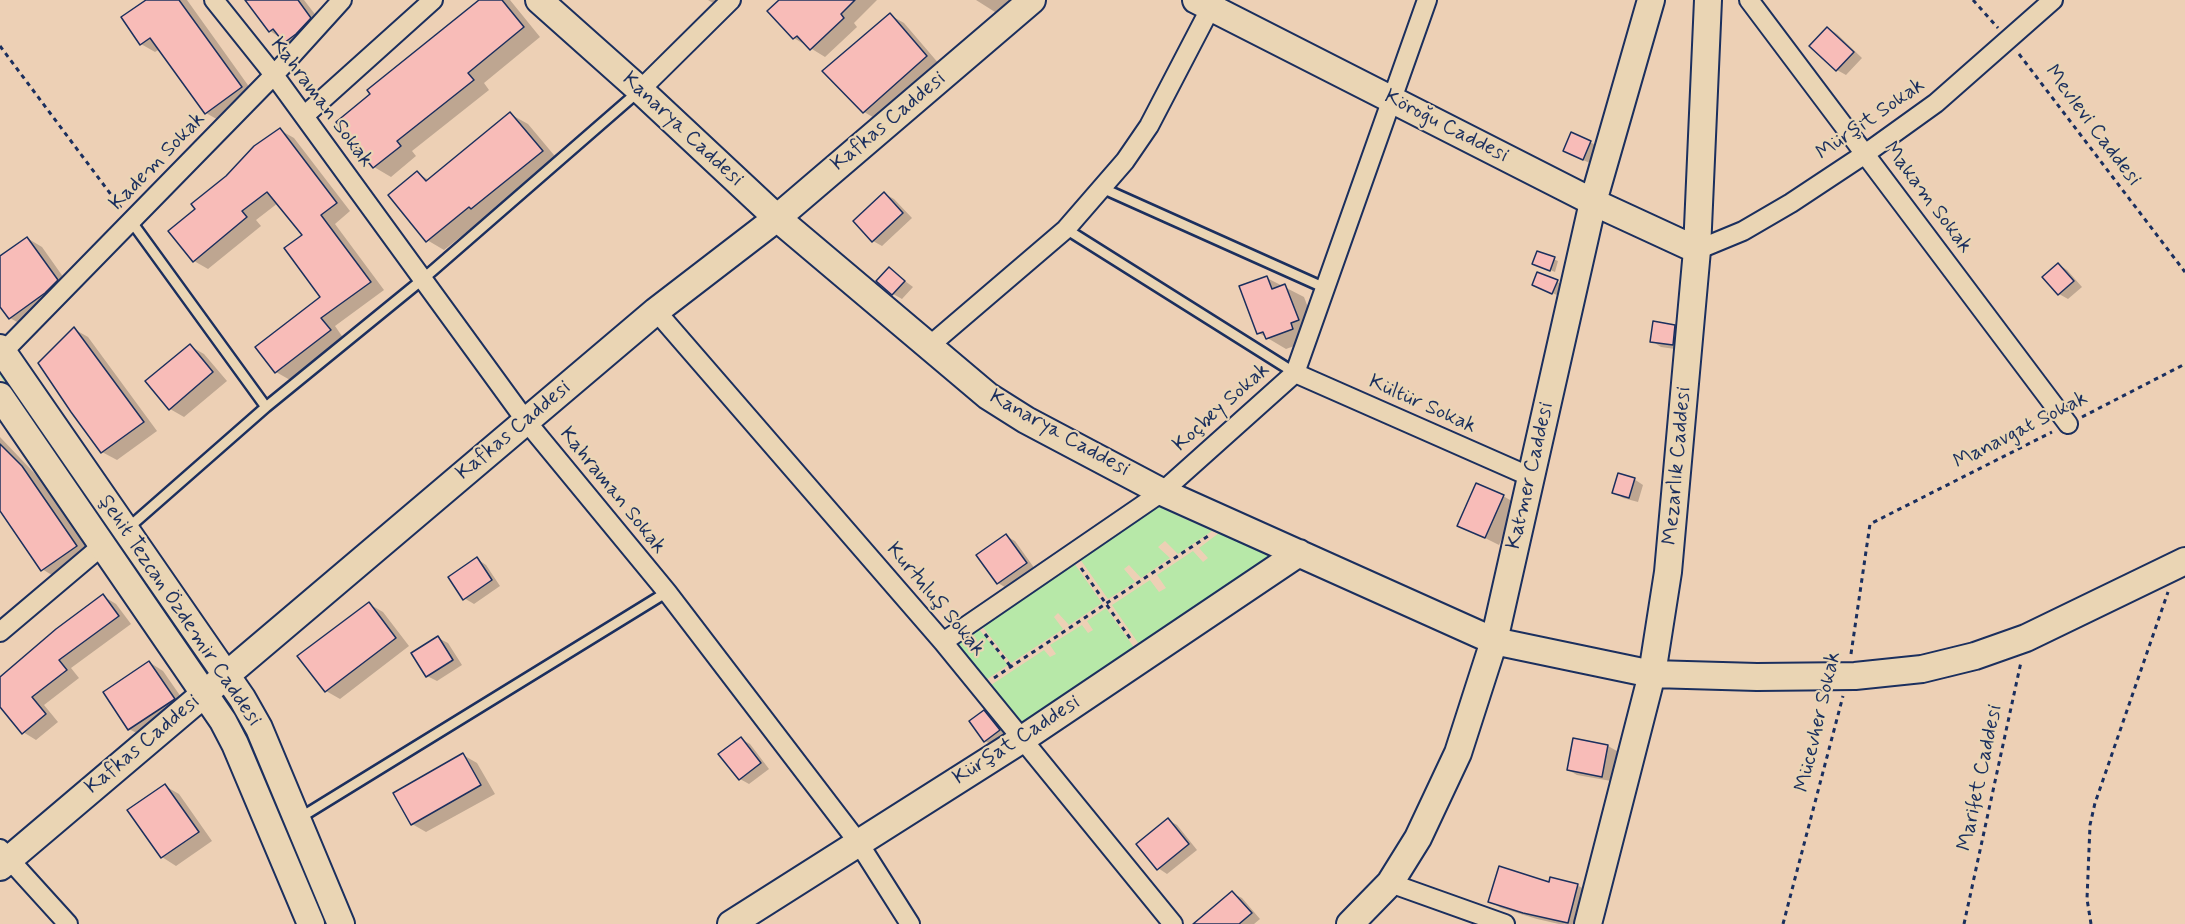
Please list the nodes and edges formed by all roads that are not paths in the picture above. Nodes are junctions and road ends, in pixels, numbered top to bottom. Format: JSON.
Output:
{"nodes":[{"id":1,"x":214,"y":0,"type":"edge"},
{"id":2,"x":342,"y":0,"type":"edge"},
{"id":3,"x":433,"y":0,"type":"edge"},
{"id":4,"x":539,"y":0,"type":"edge"},
{"id":5,"x":730,"y":0,"type":"edge"},
{"id":6,"x":1032,"y":0,"type":"edge"},
{"id":7,"x":1427,"y":0,"type":"edge"},
{"id":8,"x":1651,"y":0,"type":"edge"},
{"id":9,"x":1708,"y":0,"type":"edge"},
{"id":10,"x":1749,"y":0,"type":"edge"},
{"id":11,"x":2053,"y":0,"type":"edge"},
{"id":12,"x":1204,"y":4,"type":"edge"},
{"id":13,"x":274,"y":75,"type":"junction"},
{"id":14,"x":640,"y":90,"type":"junction"},
{"id":15,"x":1392,"y":99,"type":"junction"},
{"id":16,"x":304,"y":116,"type":"junction"},
{"id":17,"x":1865,"y":153,"type":"junction"},
{"id":18,"x":1102,"y":188,"type":"junction"},
{"id":19,"x":1593,"y":202,"type":"junction"},
{"id":20,"x":777,"y":218,"type":"junction"},
{"id":21,"x":131,"y":221,"type":"junction"},
{"id":22,"x":1066,"y":229,"type":"junction"},
{"id":23,"x":1697,"y":250,"type":"junction"},
{"id":24,"x":423,"y":279,"type":"junction"},
{"id":25,"x":1325,"y":288,"type":"junction"},
{"id":26,"x":656,"y":311,"type":"junction"},
{"id":27,"x":928,"y":346,"type":"junction"},
{"id":28,"x":1,"y":350,"type":"edge"},
{"id":29,"x":1295,"y":373,"type":"junction"},
{"id":30,"x":0,"y":396,"type":"edge"},
{"id":31,"x":266,"y":407,"type":"junction"},
{"id":32,"x":526,"y":421,"type":"junction"},
{"id":33,"x":2068,"y":424,"type":"road end"},
{"id":34,"x":1531,"y":477,"type":"junction"},
{"id":35,"x":1162,"y":492,"type":"junction"},
{"id":36,"x":126,"y":530,"type":"junction"},
{"id":37,"x":104,"y":545,"type":"junction"},
{"id":38,"x":1299,"y":553,"type":"junction"},
{"id":39,"x":2181,"y":563,"type":"edge"},
{"id":40,"x":667,"y":592,"type":"junction"},
{"id":41,"x":0,"y":632,"type":"edge"},
{"id":42,"x":1494,"y":641,"type":"junction"},
{"id":43,"x":943,"y":642,"type":"junction"},
{"id":44,"x":1652,"y":674,"type":"junction"},
{"id":45,"x":226,"y":675,"type":"junction"},
{"id":46,"x":204,"y":693,"type":"junction"},
{"id":47,"x":1021,"y":740,"type":"junction"},
{"id":48,"x":298,"y":820,"type":"junction"},
{"id":49,"x":858,"y":842,"type":"junction"},
{"id":50,"x":3,"y":858,"type":"edge"},
{"id":51,"x":1390,"y":883,"type":"junction"},
{"id":52,"x":68,"y":924,"type":"edge"},
{"id":53,"x":311,"y":924,"type":"edge"},
{"id":54,"x":341,"y":924,"type":"edge"},
{"id":55,"x":731,"y":924,"type":"edge"},
{"id":56,"x":910,"y":924,"type":"edge"},
{"id":57,"x":1173,"y":924,"type":"edge"},
{"id":58,"x":1350,"y":924,"type":"edge"},
{"id":59,"x":1505,"y":924,"type":"edge"},
{"id":60,"x":1588,"y":924,"type":"edge"}],
"edges":[{"from":1,"to":13,"type":"street","name":"Kahraman Sokak"},
{"from":2,"to":13,"type":"street","name":"Kadem Sokak"},
{"from":3,"to":16,"type":"street"},
{"from":4,"to":14,"type":"street","name":"Kanarya Caddesi"},
{"from":5,"to":14,"type":"street"},
{"from":6,"to":20,"type":"street","name":"Kafkas Caddesi"},
{"from":7,"to":15,"type":"street","name":"Koçbey Sokak"},
{"from":8,"to":19,"type":"street","name":"Katmer Caddesi"},
{"from":9,"to":23,"type":"street","name":"Mezarlık Caddesi"},
{"from":10,"to":17,"type":"street","name":"Makam Sokak"},
{"from":11,"to":17,"type":"street","name":"Mürşit Sokak"},
{"from":12,"to":15,"type":"street","name":"Köroğu Caddesi"},
{"from":12,"to":18,"type":"street"},
{"from":13,"to":16,"type":"street","name":"Kahraman Sokak"},
{"from":13,"to":21,"type":"street","name":"Kadem Sokak"},
{"from":14,"to":20,"type":"street","name":"Kanarya Caddesi"},
{"from":14,"to":24,"type":"lane"},
{"from":15,"to":19,"type":"street","name":"Köroğu Caddesi"},
{"from":15,"to":25,"type":"street","name":"Koçbey Sokak"},
{"from":16,"to":24,"type":"street","name":"Kahraman Sokak"},
{"from":17,"to":23,"type":"street","name":"Mürşit Sokak"},
{"from":17,"to":33,"type":"street","name":"Makam Sokak"},
{"from":18,"to":22,"type":"street"},
{"from":18,"to":25,"type":"lane"},
{"from":19,"to":23,"type":"street","name":"Köroğu Caddesi"},
{"from":19,"to":34,"type":"street","name":"Katmer Caddesi"},
{"from":20,"to":26,"type":"street","name":"Kafkas Caddesi"},
{"from":20,"to":27,"type":"street","name":"Kanarya Caddesi"},
{"from":21,"to":28,"type":"street","name":"Kadem Sokak"},
{"from":21,"to":31,"type":"lane"},
{"from":22,"to":27,"type":"street"},
{"from":22,"to":29,"type":"lane"},
{"from":23,"to":44,"type":"street","name":"Mezarlık Caddesi"},
{"from":24,"to":31,"type":"lane"},
{"from":24,"to":32,"type":"street","name":"Kahraman Sokak"},
{"from":25,"to":29,"type":"street","name":"Koçbey Sokak"},
{"from":26,"to":32,"type":"street","name":"Kafkas Caddesi"},
{"from":26,"to":43,"type":"street","name":"Kurtuluş Sokak"},
{"from":27,"to":35,"type":"street","name":"Kanarya Caddesi"},
{"from":28,"to":36,"type":"street","name":"Şehit Tezcan Özdemir Caddesi"},
{"from":29,"to":34,"type":"street","name":"Kültür Sokak"},
{"from":29,"to":35,"type":"street","name":"Koçbey Sokak"},
{"from":30,"to":37,"type":"street","name":"Şehit Tezcan Özdemir Caddesi"},
{"from":31,"to":36,"type":"lane"},
{"from":32,"to":40,"type":"street","name":"Kahraman Sokak"},
{"from":32,"to":45,"type":"street","name":"Kafkas Caddesi"},
{"from":34,"to":42,"type":"street","name":"Katmer Caddesi"},
{"from":35,"to":38,"type":"street","name":"Kanarya Caddesi"},
{"from":35,"to":43,"type":"street","name":"Koçbey Sokak"},
{"from":36,"to":45,"type":"street","name":"Şehit Tezcan Özdemir Caddesi"},
{"from":37,"to":41,"type":"street"},
{"from":37,"to":46,"type":"street","name":"Şehit Tezcan Özdemir Caddesi"},
{"from":38,"to":42,"type":"street","name":"Kanarya Caddesi"},
{"from":38,"to":47,"type":"street","name":"Kürşat Caddesi"},
{"from":39,"to":44,"type":"street","name":"Kanarya Caddesi"},
{"from":40,"to":48,"type":"lane"},
{"from":40,"to":49,"type":"street","name":"Kahraman Sokak"},
{"from":42,"to":44,"type":"street","name":"Kanarya Caddesi"},
{"from":42,"to":51,"type":"street","name":"Katmer Caddesi"},
{"from":43,"to":47,"type":"street","name":"Kurtuluş Sokak"},
{"from":44,"to":60,"type":"street","name":"Mezarlık Caddesi"},
{"from":45,"to":46,"type":"street","name":"Kafkas Caddesi"},
{"from":45,"to":48,"type":"street","name":"Şehit Tezcan Özdemir Caddesi"},
{"from":46,"to":50,"type":"street","name":"Kafkas Caddesi"},
{"from":46,"to":53,"type":"street","name":"Şehit Tezcan Özdemir Caddesi"},
{"from":47,"to":49,"type":"street","name":"Kürşat Caddesi"},
{"from":47,"to":57,"type":"street","name":"Kurtuluş Sokak"},
{"from":48,"to":54,"type":"street","name":"Şehit Tezcan Özdemir Caddesi"},
{"from":49,"to":55,"type":"street","name":"Kürşat Caddesi"},
{"from":49,"to":56,"type":"street","name":"Kahraman Sokak"},
{"from":50,"to":52,"type":"street"},
{"from":51,"to":58,"type":"street","name":"Katmer Caddesi"},
{"from":51,"to":59,"type":"street"}]}
